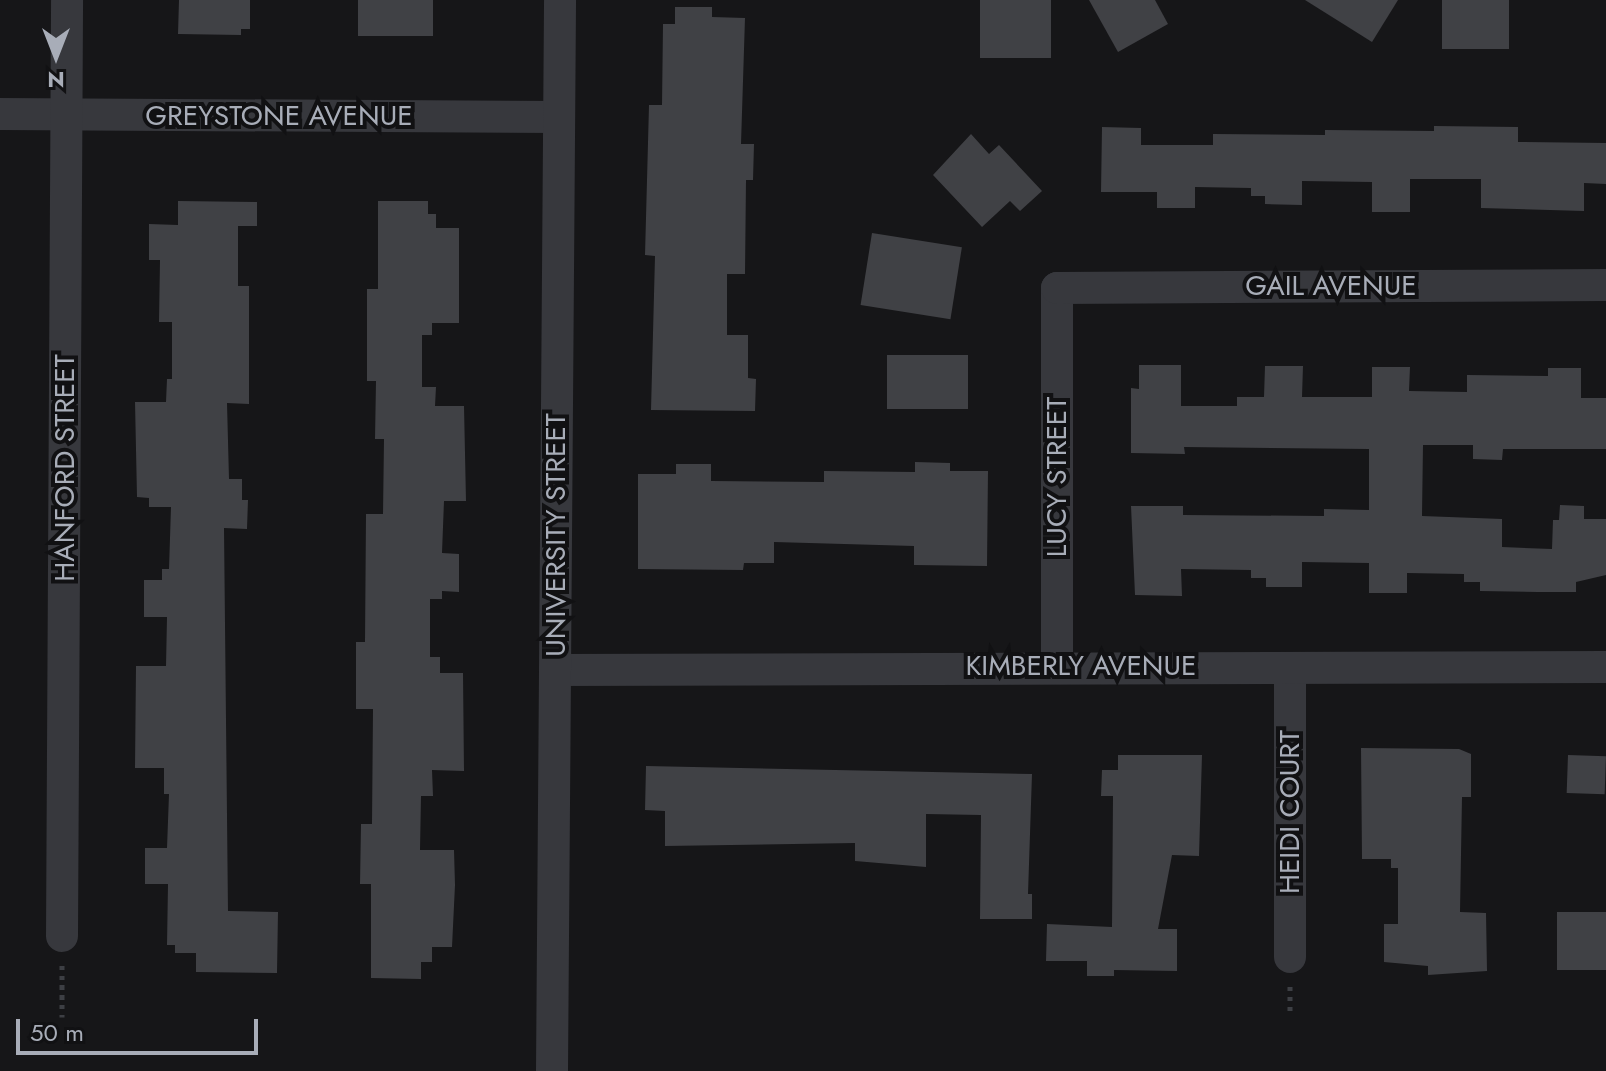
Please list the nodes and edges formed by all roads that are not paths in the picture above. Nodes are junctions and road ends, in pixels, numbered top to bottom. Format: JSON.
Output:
{"nodes":[{"id":1,"x":67,"y":0,"type":"edge"},
{"id":2,"x":560,"y":0,"type":"edge"},
{"id":3,"x":0,"y":114,"type":"edge"},
{"id":4,"x":67,"y":114,"type":"junction"},
{"id":5,"x":558,"y":117,"type":"junction"},
{"id":6,"x":1606,"y":285,"type":"edge"},
{"id":7,"x":1057,"y":288,"type":"joint"},
{"id":8,"x":1057,"y":665,"type":"junction"},
{"id":9,"x":1606,"y":667,"type":"edge"},
{"id":10,"x":1290,"y":668,"type":"junction"},
{"id":11,"x":555,"y":670,"type":"junction"},
{"id":12,"x":62,"y":936,"type":"road end"},
{"id":13,"x":1290,"y":957,"type":"dead end"},
{"id":14,"x":552,"y":1071,"type":"edge"}],
"edges":[{"from":1,"to":4,"type":"street","name":"HANFORD STREET"},
{"from":2,"to":5,"type":"street","name":"UNIVERSITY STREET"},
{"from":3,"to":4,"type":"street","name":"GREYSTONE AVENUE"},
{"from":4,"to":5,"type":"street","name":"GREYSTONE AVENUE"},
{"from":4,"to":12,"type":"street","name":"HANFORD STREET"},
{"from":5,"to":11,"type":"street","name":"UNIVERSITY STREET"},
{"from":6,"to":7,"type":"street","name":"GAIL AVENUE"},
{"from":7,"to":8,"type":"street","name":"LUCY STREET"},
{"from":8,"to":10,"type":"street","name":"KIMBERLY AVENUE"},
{"from":8,"to":11,"type":"street","name":"KIMBERLY AVENUE"},
{"from":9,"to":10,"type":"street","name":"KIMBERLY AVENUE"},
{"from":10,"to":13,"type":"street","name":"HEIDI COURT"},
{"from":11,"to":14,"type":"street","name":"UNIVERSITY STREET"}]}
